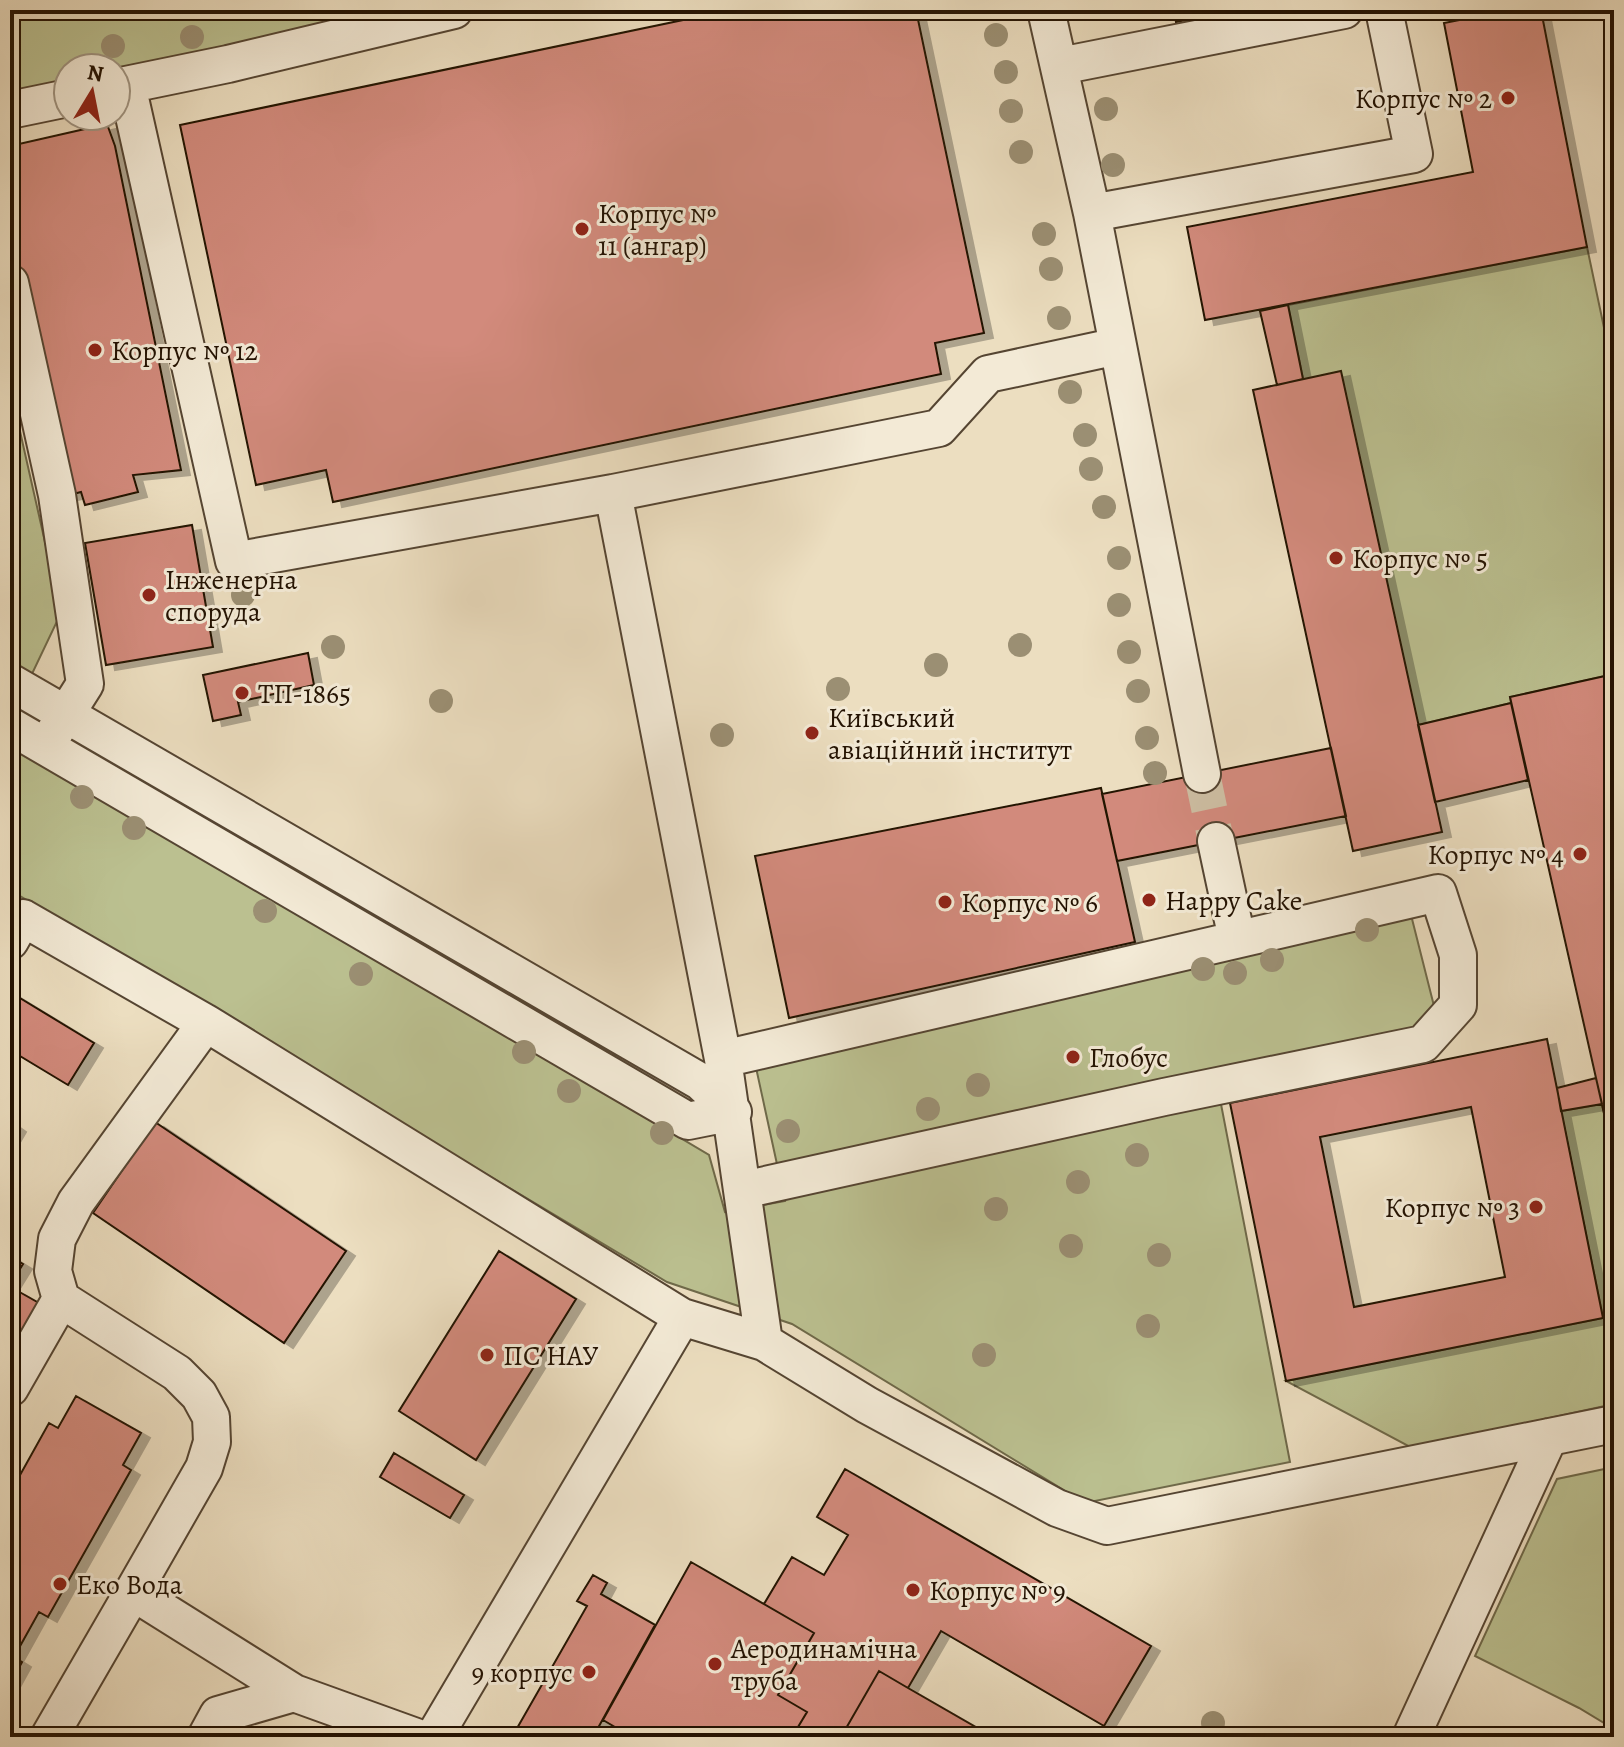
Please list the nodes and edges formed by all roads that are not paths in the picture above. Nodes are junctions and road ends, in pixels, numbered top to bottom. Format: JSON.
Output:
{"nodes":[{"id":1,"x":454,"y":10,"type":"edge"},
{"id":2,"x":1046,"y":10,"type":"edge"},
{"id":3,"x":1344,"y":10,"type":"edge"},
{"id":4,"x":1384,"y":10,"type":"edge"},
{"id":5,"x":1060,"y":66,"type":"junction"},
{"id":6,"x":132,"y":84,"type":"edge"},
{"id":7,"x":52,"y":101,"type":"edge"},
{"id":8,"x":10,"y":110,"type":"edge"},
{"id":9,"x":132,"y":128,"type":"edge"},
{"id":10,"x":1092,"y":213,"type":"junction"},
{"id":11,"x":10,"y":283,"type":"edge"},
{"id":12,"x":1118,"y":346,"type":"junction"},
{"id":13,"x":613,"y":493,"type":"junction"},
{"id":14,"x":10,"y":682,"type":"edge"},
{"id":15,"x":66,"y":714,"type":"junction"},
{"id":16,"x":10,"y":726,"type":"edge"},
{"id":17,"x":46,"y":747,"type":"junction"},
{"id":18,"x":1202,"y":774,"type":"tunnel mouth"},
{"id":19,"x":1216,"y":841,"type":"tunnel mouth"},
{"id":20,"x":1237,"y":939,"type":"junction"},
{"id":21,"x":10,"y":941,"type":"edge"},
{"id":22,"x":206,"y":1023,"type":"junction"},
{"id":23,"x":723,"y":1059,"type":"junction"},
{"id":24,"x":733,"y":1112,"type":"junction"},
{"id":25,"x":743,"y":1190,"type":"junction"},
{"id":26,"x":61,"y":1299,"type":"junction"},
{"id":27,"x":682,"y":1317,"type":"junction"},
{"id":28,"x":764,"y":1342,"type":"junction"},
{"id":29,"x":10,"y":1388,"type":"edge"},
{"id":30,"x":1614,"y":1424,"type":"edge"},
{"id":31,"x":1549,"y":1437,"type":"junction"},
{"id":32,"x":133,"y":1592,"type":"junction"},
{"id":33,"x":294,"y":1693,"type":"junction"},
{"id":34,"x":49,"y":1737,"type":"edge"},
{"id":35,"x":206,"y":1737,"type":"edge"},
{"id":36,"x":416,"y":1737,"type":"edge"},
{"id":37,"x":434,"y":1737,"type":"edge"},
{"id":38,"x":1411,"y":1737,"type":"edge"}],
"edges":[{"from":1,"to":6,"type":"lane"},
{"from":2,"to":5,"type":"lane"},
{"from":3,"to":5,"type":"lane"},
{"from":4,"to":10,"type":"lane"},
{"from":5,"to":10,"type":"lane"},
{"from":7,"to":8,"type":"lane"},
{"from":9,"to":13,"type":"lane"},
{"from":10,"to":12,"type":"lane"},
{"from":11,"to":15,"type":"lane"},
{"from":12,"to":13,"type":"lane"},
{"from":12,"to":18,"type":"lane"},
{"from":13,"to":23,"type":"lane"},
{"from":14,"to":15,"type":"lane"},
{"from":15,"to":17,"type":"lane"},
{"from":15,"to":24,"type":"lane"},
{"from":16,"to":17,"type":"lane"},
{"from":17,"to":24,"type":"lane"},
{"from":19,"to":20,"type":"lane"},
{"from":20,"to":23,"type":"lane"},
{"from":20,"to":25,"type":"lane"},
{"from":21,"to":22,"type":"lane"},
{"from":22,"to":26,"type":"lane"},
{"from":22,"to":27,"type":"lane"},
{"from":23,"to":24,"type":"lane"},
{"from":24,"to":25,"type":"lane"},
{"from":25,"to":28,"type":"lane"},
{"from":26,"to":29,"type":"lane"},
{"from":26,"to":32,"type":"lane"},
{"from":27,"to":28,"type":"lane"},
{"from":27,"to":37,"type":"lane"},
{"from":28,"to":31,"type":"lane"},
{"from":30,"to":31,"type":"lane"},
{"from":31,"to":38,"type":"lane"},
{"from":32,"to":33,"type":"lane"},
{"from":32,"to":34,"type":"lane"},
{"from":33,"to":35,"type":"lane"},
{"from":33,"to":36,"type":"lane"}]}
